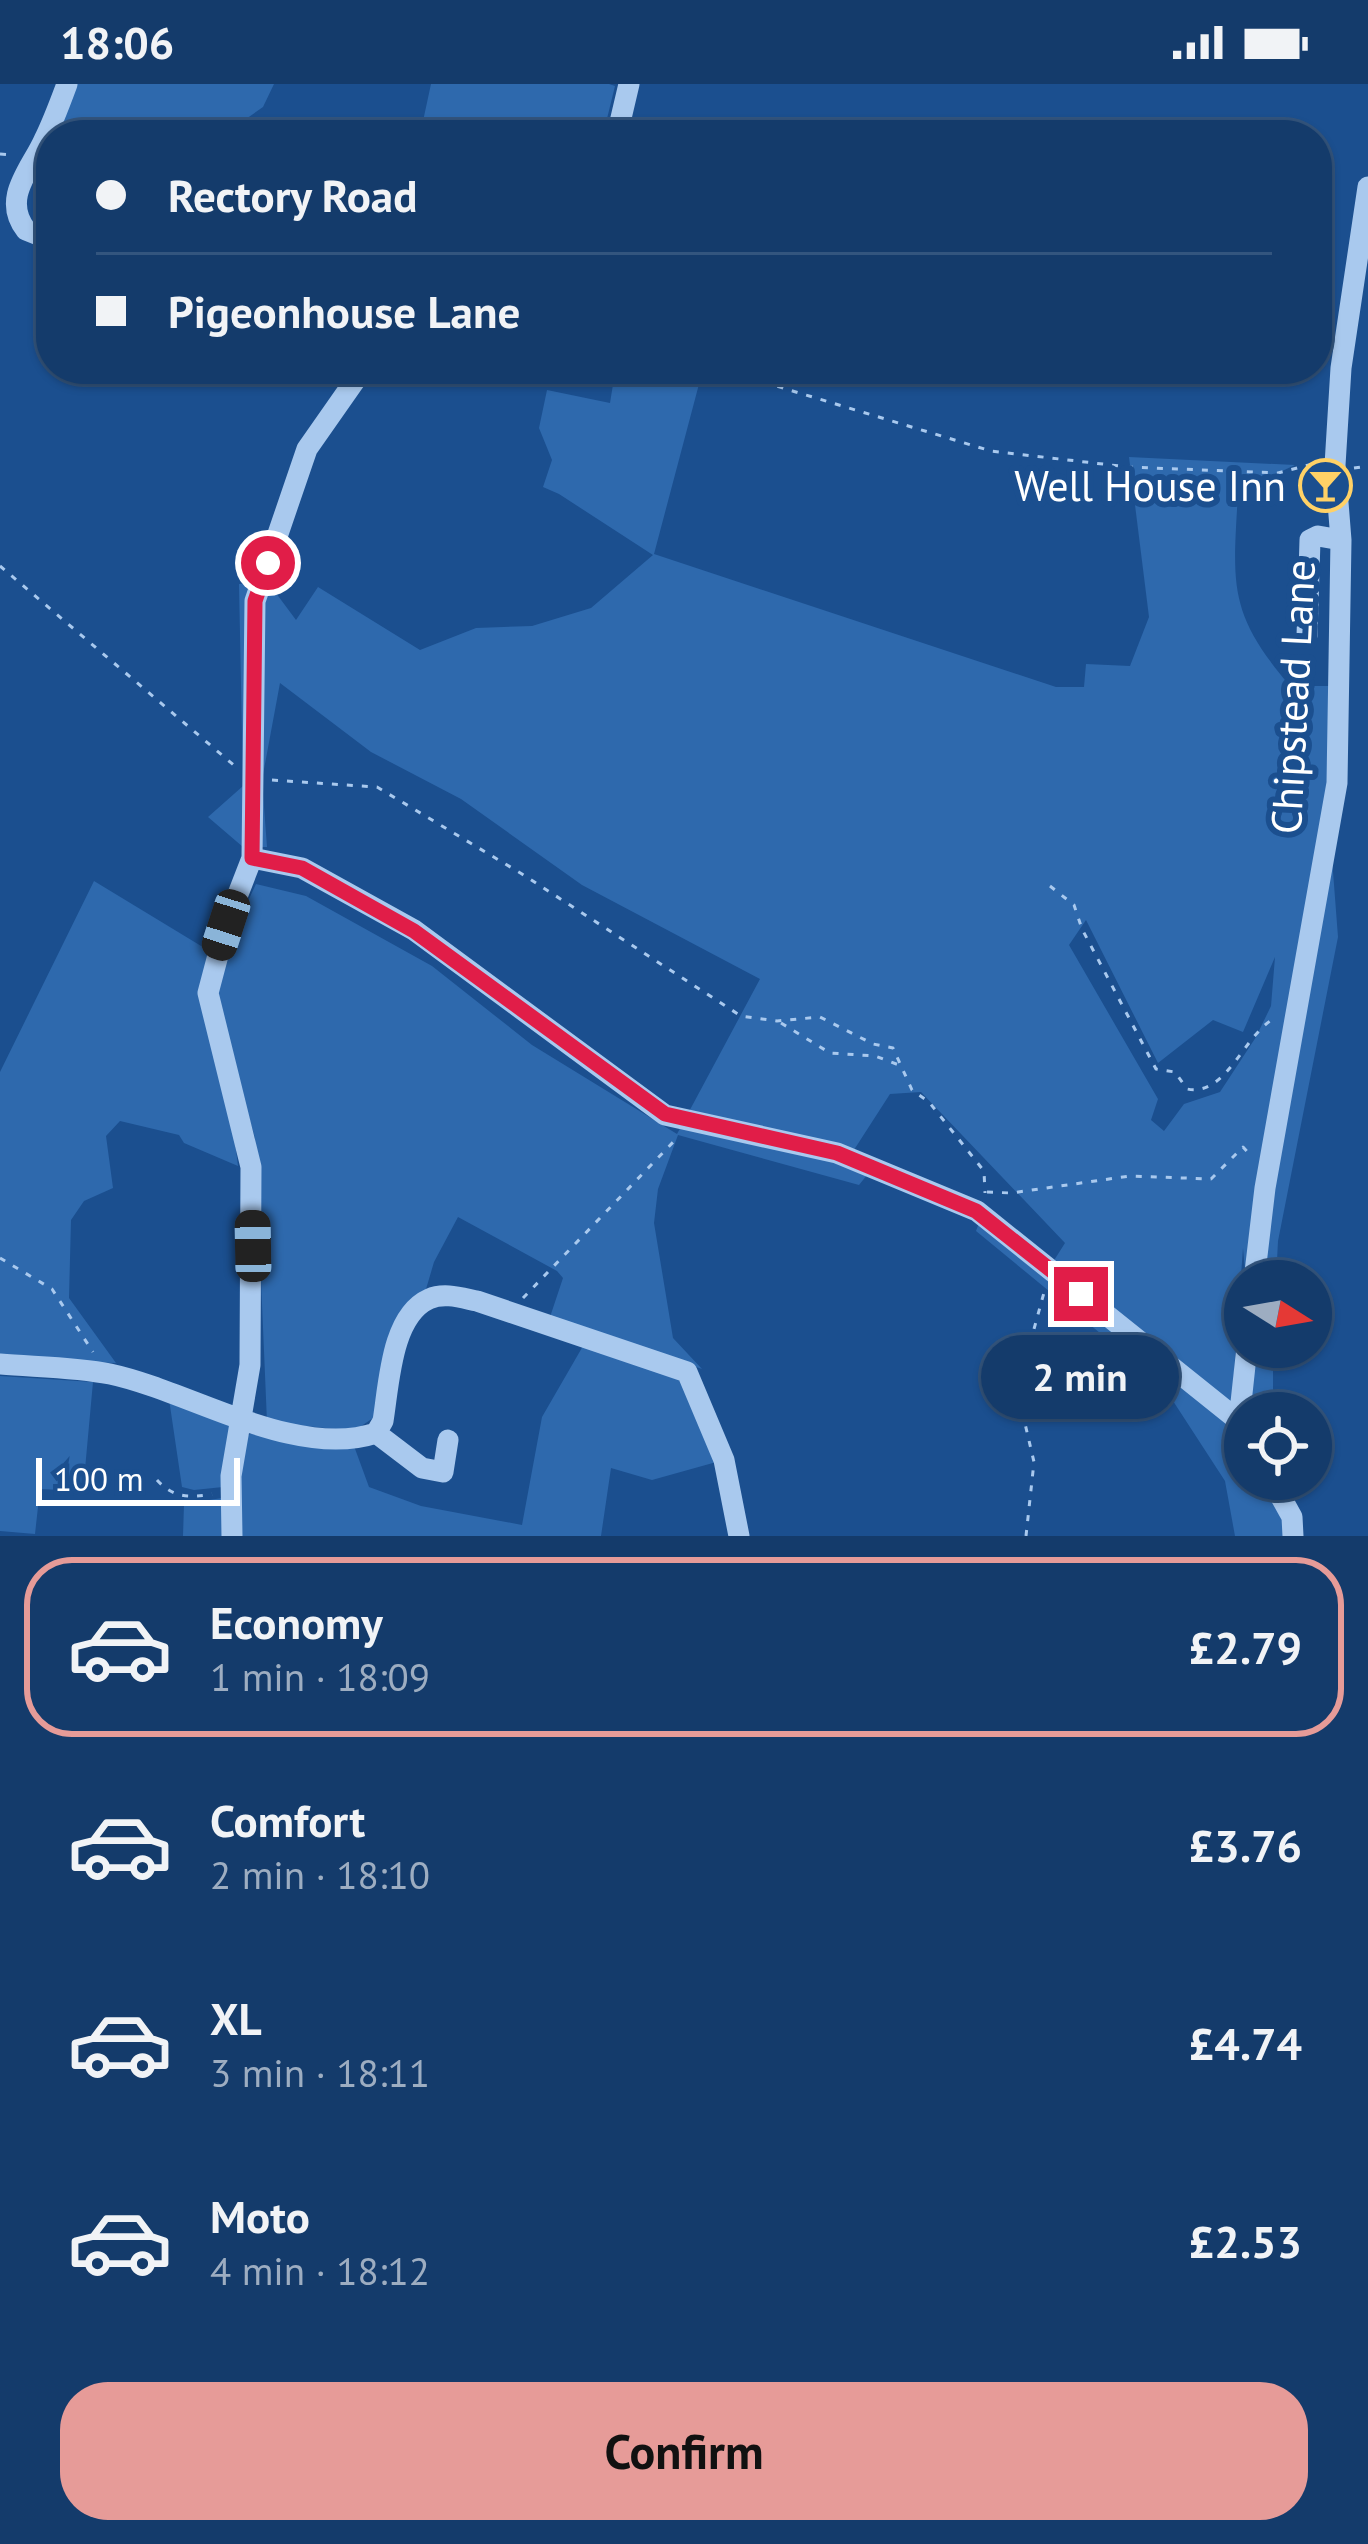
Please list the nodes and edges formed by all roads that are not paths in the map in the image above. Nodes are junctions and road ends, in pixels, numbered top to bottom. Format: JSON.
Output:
{"nodes":[{"id":1,"x":67,"y":84,"type":"edge"},
{"id":2,"x":629,"y":84,"type":"edge"},
{"id":3,"x":52,"y":120,"type":"edge"},
{"id":4,"x":620,"y":120,"type":"edge"},
{"id":5,"x":36,"y":157,"type":"edge"},
{"id":6,"x":1368,"y":187,"type":"edge"},
{"id":7,"x":36,"y":234,"type":"edge"},
{"id":8,"x":352,"y":384,"type":"edge"},
{"id":9,"x":1341,"y":540,"type":"junction"},
{"id":10,"x":1307,"y":636,"type":"dead end"},
{"id":11,"x":252,"y":858,"type":"junction"},
{"id":12,"x":1257,"y":1260,"type":"edge"},
{"id":13,"x":0,"y":1364,"type":"edge"},
{"id":14,"x":1224,"y":1412,"type":"edge"},
{"id":15,"x":242,"y":1419,"type":"junction"},
{"id":16,"x":376,"y":1433,"type":"junction"},
{"id":17,"x":448,"y":1440,"type":"dead end"},
{"id":18,"x":1283,"y":1500,"type":"edge"},
{"id":19,"x":232,"y":1536,"type":"edge"},
{"id":20,"x":739,"y":1536,"type":"edge"},
{"id":21,"x":1293,"y":1536,"type":"edge"}],
"edges":[{"from":1,"to":3,"type":"street"},
{"from":2,"to":4,"type":"street"},
{"from":5,"to":7,"type":"street"},
{"from":6,"to":9,"type":"street","name":"Chipstead Lane"},
{"from":8,"to":11,"type":"street"},
{"from":9,"to":10,"type":"street"},
{"from":9,"to":12,"type":"street","name":"Chipstead Lane"},
{"from":11,"to":14,"type":"street"},
{"from":11,"to":15,"type":"street"},
{"from":13,"to":15,"type":"street"},
{"from":15,"to":16,"type":"street"},
{"from":15,"to":19,"type":"street"},
{"from":16,"to":17,"type":"street"},
{"from":16,"to":20,"type":"street"},
{"from":18,"to":21,"type":"street"}]}
